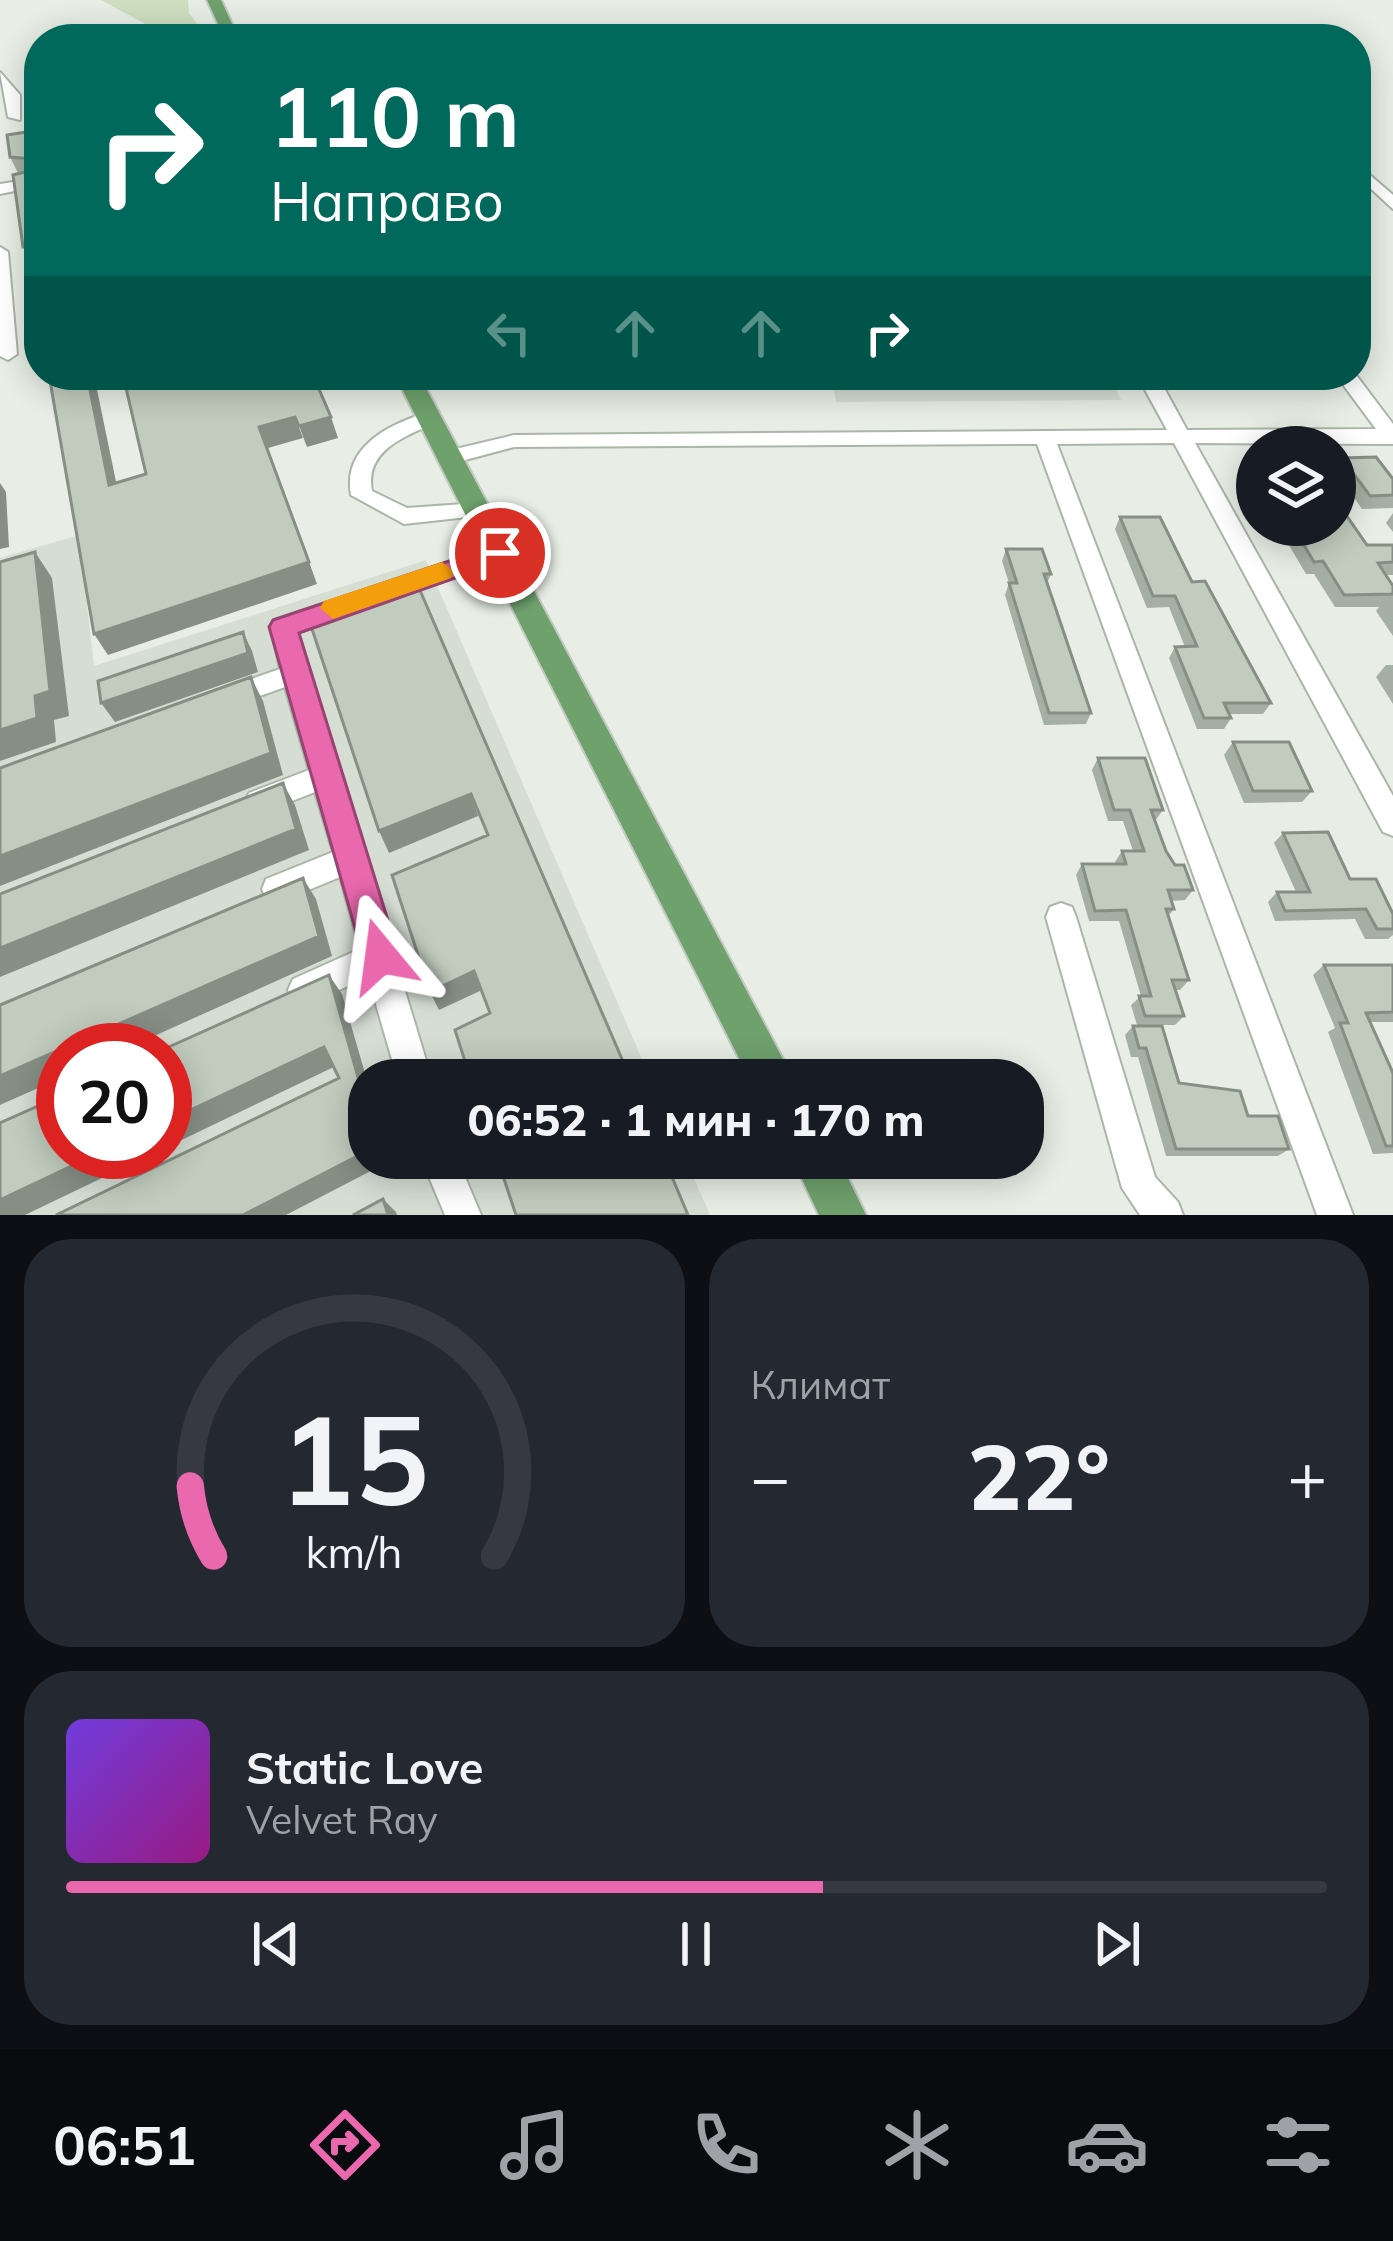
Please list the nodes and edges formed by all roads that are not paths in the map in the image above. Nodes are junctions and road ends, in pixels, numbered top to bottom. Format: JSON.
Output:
{"nodes":[{"id":1,"x":0,"y":76,"type":"edge"},
{"id":2,"x":14,"y":118,"type":"edge"},
{"id":3,"x":1371,"y":182,"type":"edge"},
{"id":4,"x":1393,"y":204,"type":"edge"},
{"id":5,"x":0,"y":251,"type":"edge"},
{"id":6,"x":2,"y":308,"type":"edge"},
{"id":7,"x":8,"y":355,"type":"dead end"},
{"id":8,"x":415,"y":390,"type":"edge"},
{"id":9,"x":1156,"y":390,"type":"edge"},
{"id":10,"x":1357,"y":390,"type":"edge"},
{"id":11,"x":429,"y":418,"type":"junction"},
{"id":12,"x":1392,"y":436,"type":"edge"},
{"id":13,"x":1179,"y":437,"type":"junction"},
{"id":14,"x":1045,"y":438,"type":"junction"},
{"id":15,"x":450,"y":457,"type":"junction"},
{"id":16,"x":478,"y":510,"type":"junction"},
{"id":17,"x":500,"y":553,"type":"junction"},
{"id":18,"x":294,"y":674,"type":"junction"},
{"id":19,"x":203,"y":706,"type":"edge"},
{"id":20,"x":327,"y":776,"type":"junction"},
{"id":21,"x":240,"y":810,"type":"edge"},
{"id":22,"x":1393,"y":823,"type":"edge"},
{"id":23,"x":352,"y":858,"type":"junction"},
{"id":24,"x":242,"y":904,"type":"edge"},
{"id":25,"x":1060,"y":917,"type":"dead end"},
{"id":26,"x":381,"y":956,"type":"junction"},
{"id":27,"x":273,"y":1004,"type":"edge"},
{"id":28,"x":409,"y":1059,"type":"edge"},
{"id":29,"x":762,"y":1059,"type":"edge"},
{"id":30,"x":448,"y":1179,"type":"edge"},
{"id":31,"x":825,"y":1179,"type":"edge"},
{"id":32,"x":463,"y":1215,"type":"edge"},
{"id":33,"x":843,"y":1215,"type":"edge"},
{"id":34,"x":1165,"y":1215,"type":"edge"},
{"id":35,"x":1335,"y":1215,"type":"edge"}],
"edges":[{"from":1,"to":2,"type":"street"},
{"from":3,"to":4,"type":"street"},
{"from":5,"to":6,"type":"street"},
{"from":6,"to":7,"type":"street"},
{"from":8,"to":11,"type":"main road"},
{"from":9,"to":13,"type":"street"},
{"from":10,"to":12,"type":"street"},
{"from":11,"to":15,"type":"main road"},
{"from":11,"to":16,"type":"street"},
{"from":12,"to":13,"type":"street"},
{"from":13,"to":14,"type":"street"},
{"from":13,"to":22,"type":"street"},
{"from":14,"to":15,"type":"street"},
{"from":14,"to":35,"type":"street"},
{"from":15,"to":16,"type":"main road"},
{"from":16,"to":17,"type":"main road"},
{"from":17,"to":18,"type":"street"},
{"from":17,"to":29,"type":"main road"},
{"from":18,"to":19,"type":"street"},
{"from":18,"to":20,"type":"street"},
{"from":20,"to":21,"type":"street"},
{"from":20,"to":23,"type":"street"},
{"from":23,"to":24,"type":"street"},
{"from":23,"to":26,"type":"street"},
{"from":25,"to":34,"type":"street"},
{"from":26,"to":27,"type":"street"},
{"from":26,"to":28,"type":"street"},
{"from":30,"to":32,"type":"street"},
{"from":31,"to":33,"type":"main road"}]}
